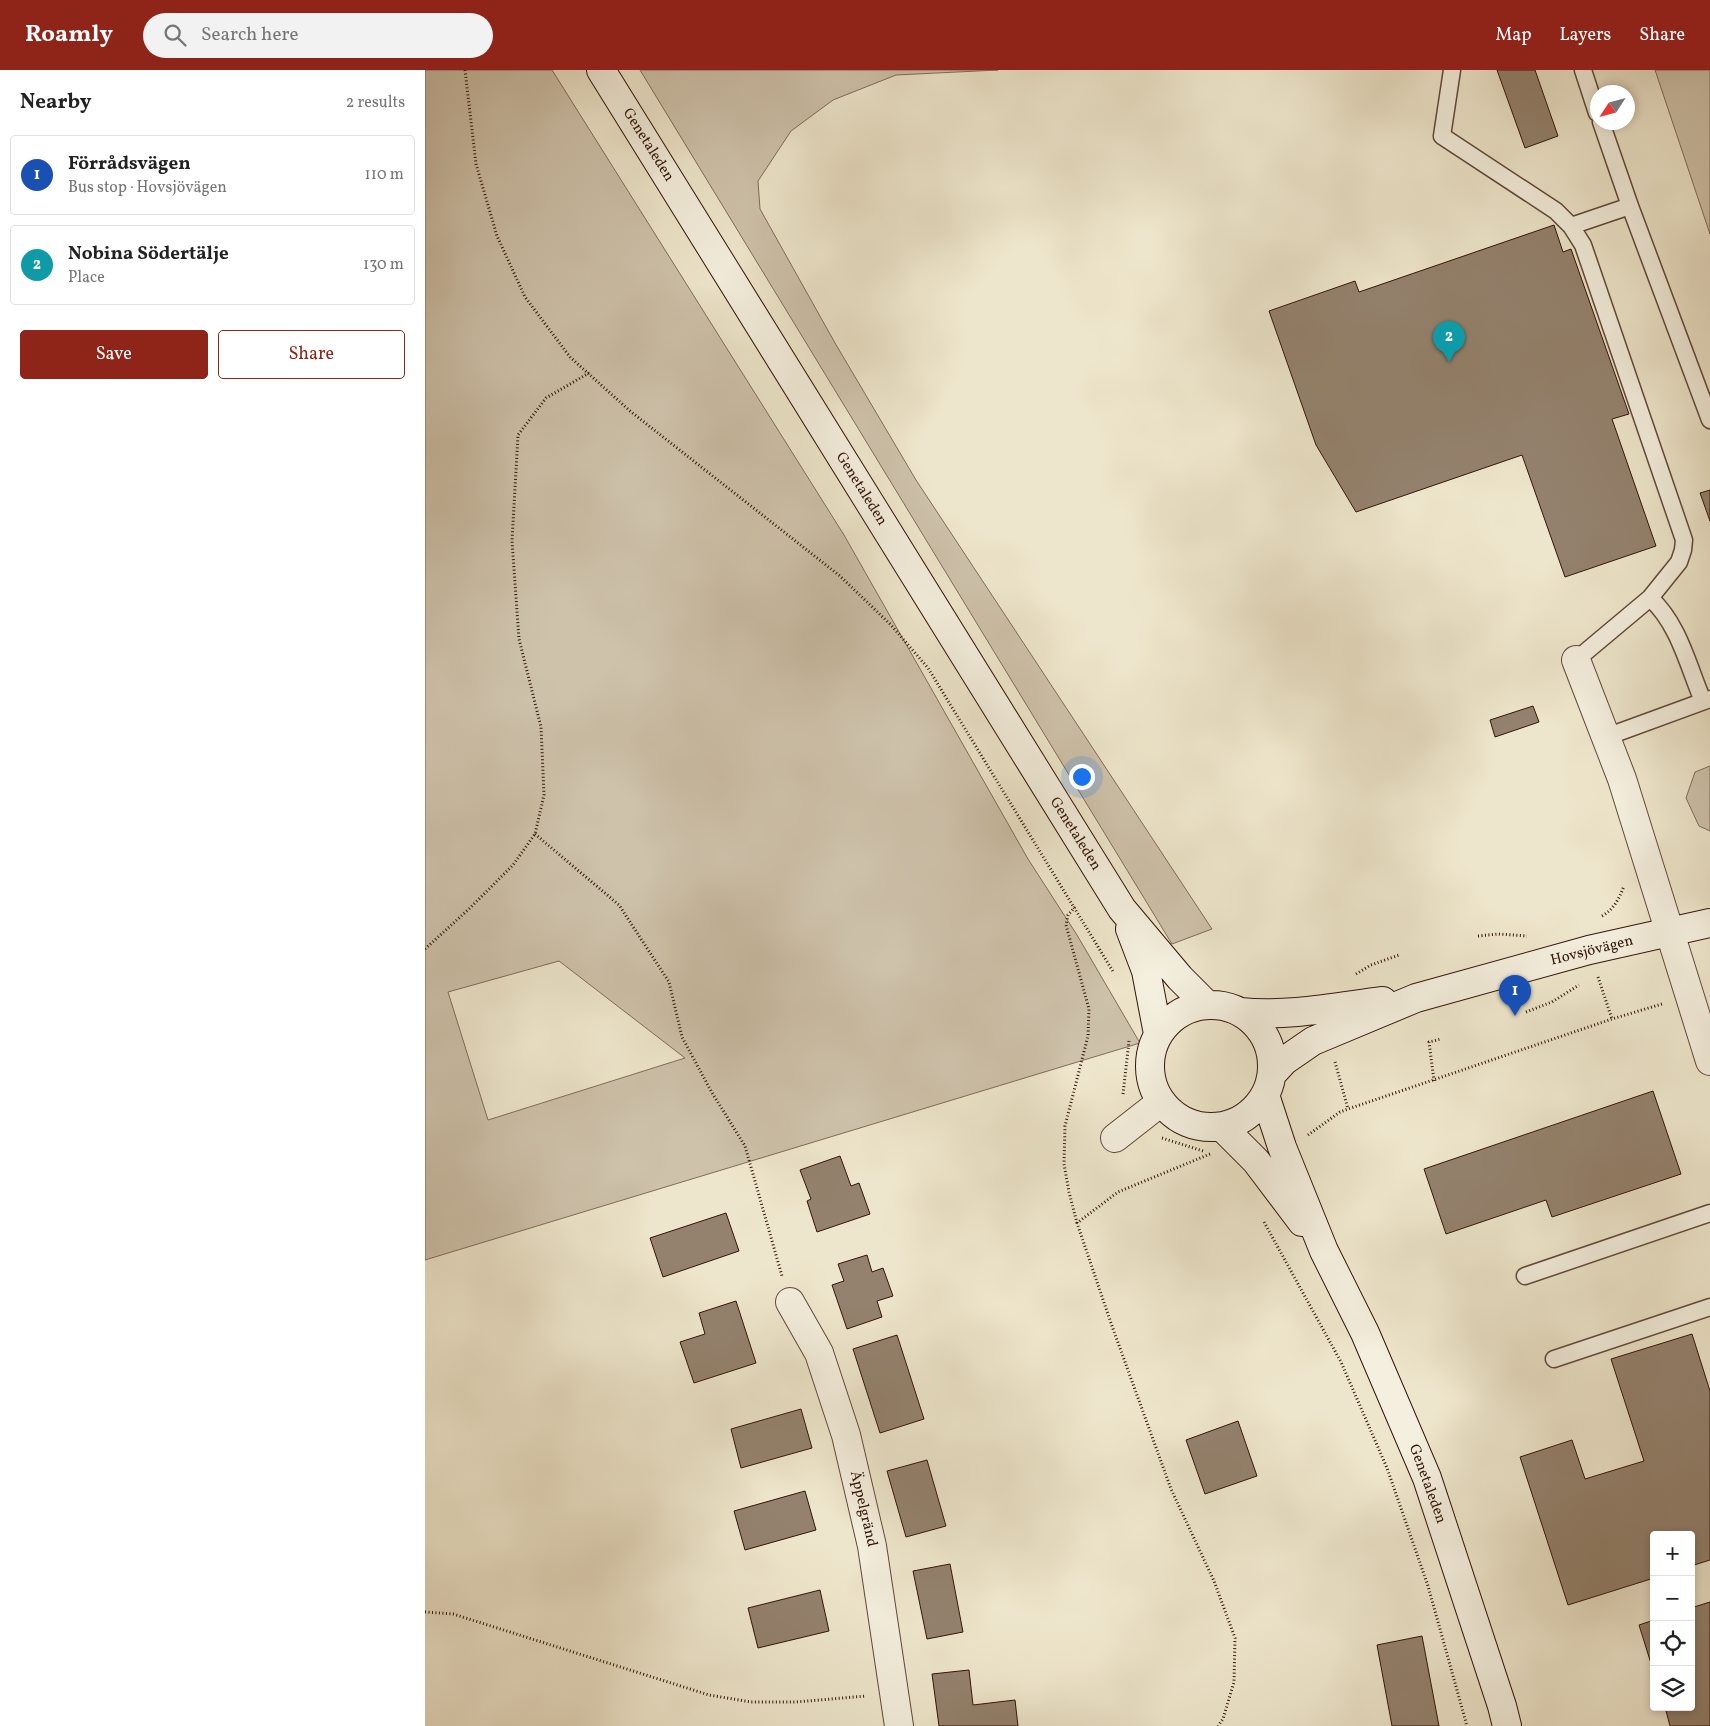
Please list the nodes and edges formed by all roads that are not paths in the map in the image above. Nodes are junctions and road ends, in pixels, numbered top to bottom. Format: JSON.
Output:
{"nodes":[{"id":1,"x":601,"y":70,"type":"edge"},
{"id":2,"x":1452,"y":70,"type":"edge"},
{"id":3,"x":1583,"y":70,"type":"edge"},
{"id":4,"x":1590,"y":92,"type":"edge"},
{"id":5,"x":1604,"y":130,"type":"edge"},
{"id":6,"x":1629,"y":206,"type":"junction"},
{"id":7,"x":1571,"y":226,"type":"junction"},
{"id":8,"x":1710,"y":420,"type":"edge"},
{"id":9,"x":1650,"y":598,"type":"junction"},
{"id":10,"x":1576,"y":660,"type":"joint"},
{"id":11,"x":1706,"y":700,"type":"edge"},
{"id":12,"x":1606,"y":737,"type":"junction"},
{"id":13,"x":1122,"y":909,"type":"junction"},
{"id":14,"x":1710,"y":923,"type":"edge"},
{"id":15,"x":1670,"y":931,"type":"junction"},
{"id":16,"x":1417,"y":998,"type":"junction"},
{"id":17,"x":1207,"y":1005,"type":"junction"},
{"id":18,"x":1240,"y":1012,"type":"junction"},
{"id":19,"x":1158,"y":1034,"type":"junction"},
{"id":20,"x":1710,"y":1061,"type":"edge"},
{"id":21,"x":1269,"y":1084,"type":"junction"},
{"id":22,"x":1161,"y":1102,"type":"junction"},
{"id":23,"x":1222,"y":1127,"type":"junction"},
{"id":24,"x":1115,"y":1138,"type":"dead end"},
{"id":25,"x":1710,"y":1213,"type":"edge"},
{"id":26,"x":1324,"y":1251,"type":"junction"},
{"id":27,"x":1525,"y":1276,"type":"dead end"},
{"id":28,"x":790,"y":1302,"type":"road end"},
{"id":29,"x":1710,"y":1307,"type":"edge"},
{"id":30,"x":1553,"y":1359,"type":"dead end"},
{"id":31,"x":899,"y":1726,"type":"edge"},
{"id":32,"x":1507,"y":1726,"type":"edge"}],
"edges":[{"from":1,"to":13,"type":"main road","name":"Genetaleden"},
{"from":2,"to":7,"type":"lane"},
{"from":3,"to":4,"type":"lane"},
{"from":5,"to":6,"type":"lane"},
{"from":6,"to":7,"type":"lane"},
{"from":6,"to":8,"type":"lane"},
{"from":7,"to":9,"type":"lane"},
{"from":9,"to":10,"type":"lane"},
{"from":9,"to":11,"type":"lane"},
{"from":10,"to":12,"type":"main road"},
{"from":11,"to":12,"type":"lane"},
{"from":12,"to":15,"type":"main road"},
{"from":13,"to":17,"type":"main road","name":"Genetaleden"},
{"from":13,"to":19,"type":"main road","name":"Genetaleden"},
{"from":14,"to":15,"type":"main road","name":"Hovsjövägen"},
{"from":15,"to":16,"type":"main road","name":"Hovsjövägen"},
{"from":15,"to":20,"type":"main road"},
{"from":16,"to":18,"type":"main road","name":"Hovsjövägen"},
{"from":16,"to":21,"type":"main road","name":"Hovsjövägen"},
{"from":17,"to":18,"type":"main road"},
{"from":17,"to":19,"type":"main road"},
{"from":18,"to":21,"type":"main road"},
{"from":19,"to":22,"type":"main road"},
{"from":21,"to":23,"type":"main road"},
{"from":21,"to":26,"type":"main road","name":"Genetaleden"},
{"from":22,"to":23,"type":"main road"},
{"from":22,"to":24,"type":"main road"},
{"from":23,"to":26,"type":"main road","name":"Genetaleden"},
{"from":25,"to":27,"type":"lane"},
{"from":26,"to":32,"type":"main road","name":"Genetaleden"},
{"from":28,"to":31,"type":"main road","name":"Äppelgränd"},
{"from":29,"to":30,"type":"lane"}]}
